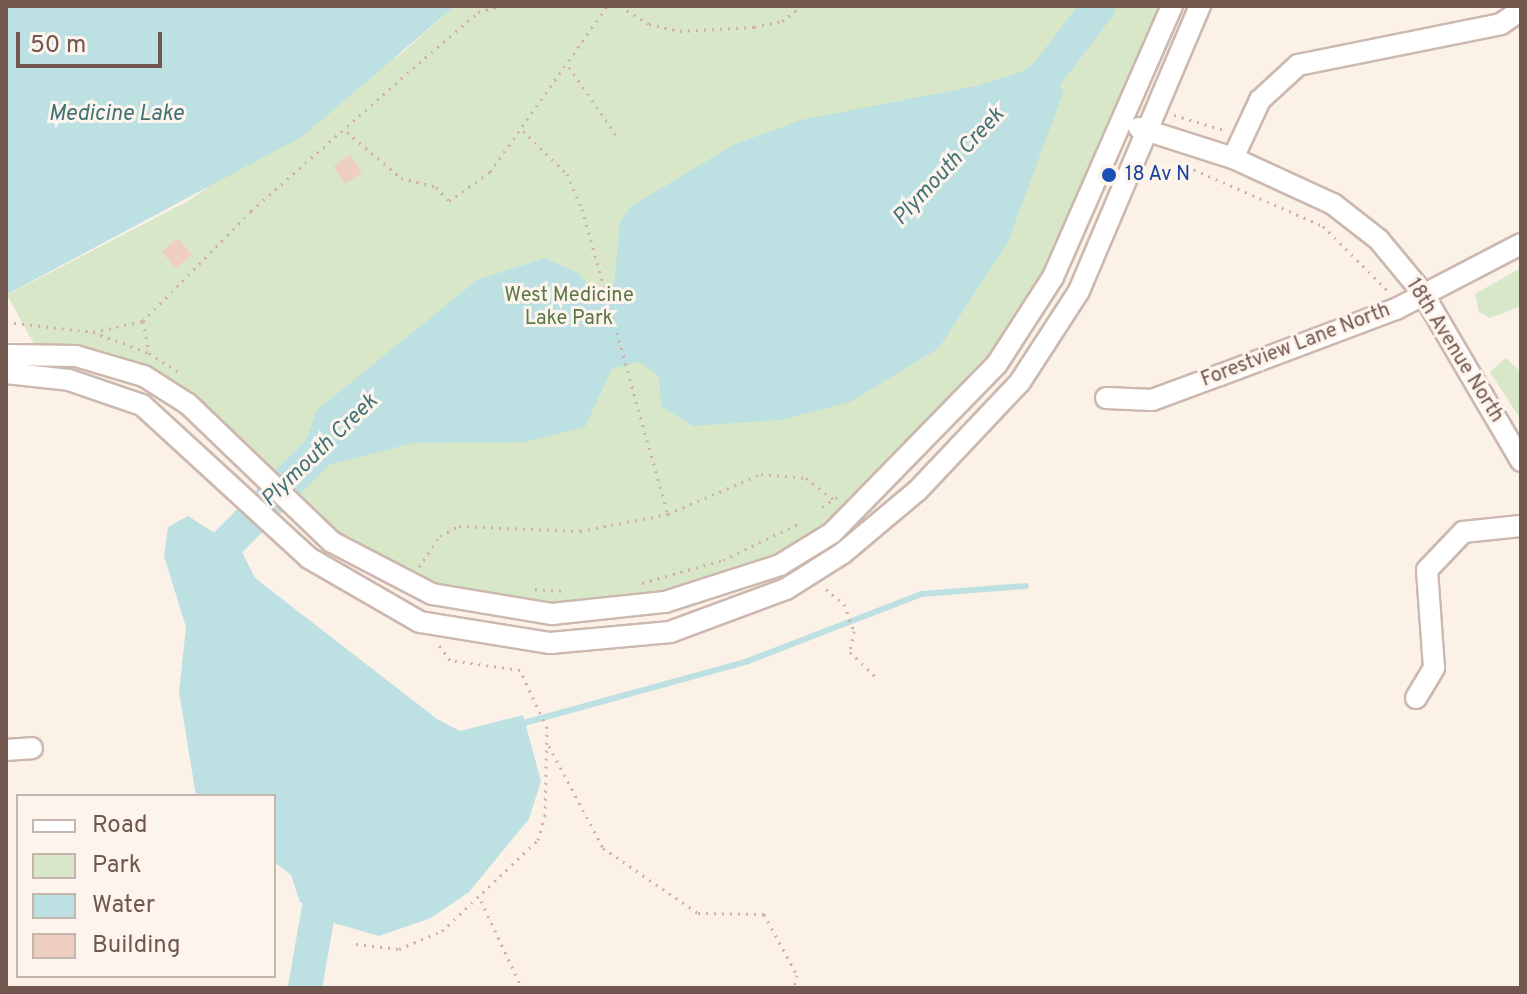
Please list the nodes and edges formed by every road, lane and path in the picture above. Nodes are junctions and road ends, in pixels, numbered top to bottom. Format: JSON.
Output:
{"nodes":[{"id":1,"x":499,"y":6,"type":"edge"},
{"id":2,"x":607,"y":6,"type":"edge"},
{"id":3,"x":620,"y":6,"type":"edge"},
{"id":4,"x":802,"y":6,"type":"edge"},
{"id":5,"x":1172,"y":6,"type":"edge"},
{"id":6,"x":1200,"y":6,"type":"edge"},
{"id":7,"x":1521,"y":10,"type":"edge"},
{"id":8,"x":569,"y":67,"type":"junction"},
{"id":9,"x":1173,"y":115,"type":"dead end"},
{"id":10,"x":1124,"y":123,"type":"junction"},
{"id":11,"x":1233,"y":126,"type":"dead end"},
{"id":12,"x":523,"y":131,"type":"junction"},
{"id":13,"x":346,"y":132,"type":"junction"},
{"id":14,"x":1152,"y":132,"type":"junction"},
{"id":15,"x":616,"y":135,"type":"dead end"},
{"id":16,"x":1233,"y":158,"type":"junction"},
{"id":17,"x":1172,"y":161,"type":"dead end"},
{"id":18,"x":1521,"y":244,"type":"edge"},
{"id":19,"x":1422,"y":292,"type":"junction"},
{"id":20,"x":1396,"y":309,"type":"junction"},
{"id":21,"x":143,"y":321,"type":"junction"},
{"id":22,"x":6,"y":322,"type":"edge"},
{"id":23,"x":93,"y":332,"type":"junction"},
{"id":24,"x":149,"y":353,"type":"junction"},
{"id":25,"x":6,"y":355,"type":"edge"},
{"id":26,"x":6,"y":373,"type":"edge"},
{"id":27,"x":183,"y":378,"type":"dead end"},
{"id":28,"x":1106,"y":398,"type":"dead end"},
{"id":29,"x":1521,"y":461,"type":"edge"},
{"id":30,"x":844,"y":492,"type":"dead end"},
{"id":31,"x":833,"y":499,"type":"junction"},
{"id":32,"x":822,"y":507,"type":"dead end"},
{"id":33,"x":668,"y":514,"type":"junction"},
{"id":34,"x":802,"y":522,"type":"dead end"},
{"id":35,"x":1521,"y":526,"type":"edge"},
{"id":36,"x":417,"y":570,"type":"dead end"},
{"id":37,"x":810,"y":574,"type":"junction"},
{"id":38,"x":631,"y":585,"type":"dead end"},
{"id":39,"x":523,"y":588,"type":"dead end"},
{"id":40,"x":583,"y":590,"type":"dead end"},
{"id":41,"x":435,"y":627,"type":"junction"},
{"id":42,"x":875,"y":676,"type":"dead end"},
{"id":43,"x":1416,"y":698,"type":"dead end"},
{"id":44,"x":549,"y":746,"type":"junction"},
{"id":45,"x":32,"y":748,"type":"dead end"},
{"id":46,"x":6,"y":750,"type":"edge"},
{"id":47,"x":480,"y":899,"type":"junction"},
{"id":48,"x":356,"y":944,"type":"dead end"},
{"id":49,"x":522,"y":988,"type":"edge"},
{"id":50,"x":794,"y":988,"type":"edge"}],
"edges":[{"from":1,"to":13,"type":"path"},
{"from":2,"to":8,"type":"path"},
{"from":3,"to":4,"type":"path"},
{"from":5,"to":10,"type":"street"},
{"from":6,"to":14,"type":"street"},
{"from":7,"to":16,"type":"street"},
{"from":8,"to":12,"type":"path"},
{"from":8,"to":15,"type":"path"},
{"from":9,"to":11,"type":"path"},
{"from":10,"to":14,"type":"street","name":"18th Avenue North"},
{"from":10,"to":25,"type":"street"},
{"from":12,"to":13,"type":"path"},
{"from":12,"to":33,"type":"path"},
{"from":13,"to":21,"type":"path"},
{"from":14,"to":16,"type":"street","name":"18th Avenue North"},
{"from":14,"to":37,"type":"street"},
{"from":16,"to":19,"type":"street","name":"18th Avenue North"},
{"from":17,"to":20,"type":"path"},
{"from":18,"to":19,"type":"street","name":"Forestview Lane North"},
{"from":19,"to":20,"type":"street","name":"Forestview Lane North"},
{"from":19,"to":29,"type":"street","name":"18th Avenue North"},
{"from":20,"to":28,"type":"street","name":"Forestview Lane North"},
{"from":21,"to":23,"type":"path"},
{"from":21,"to":24,"type":"path"},
{"from":22,"to":23,"type":"path"},
{"from":23,"to":24,"type":"path"},
{"from":24,"to":27,"type":"path"},
{"from":26,"to":41,"type":"street"},
{"from":30,"to":31,"type":"path"},
{"from":31,"to":32,"type":"path"},
{"from":31,"to":33,"type":"path"},
{"from":33,"to":36,"type":"path"},
{"from":34,"to":38,"type":"path"},
{"from":35,"to":43,"type":"street"},
{"from":37,"to":41,"type":"street"},
{"from":37,"to":42,"type":"path"},
{"from":39,"to":40,"type":"path"},
{"from":41,"to":44,"type":"path"},
{"from":44,"to":47,"type":"path"},
{"from":44,"to":50,"type":"path"},
{"from":45,"to":46,"type":"street"},
{"from":47,"to":48,"type":"path"},
{"from":47,"to":49,"type":"path"}]}
